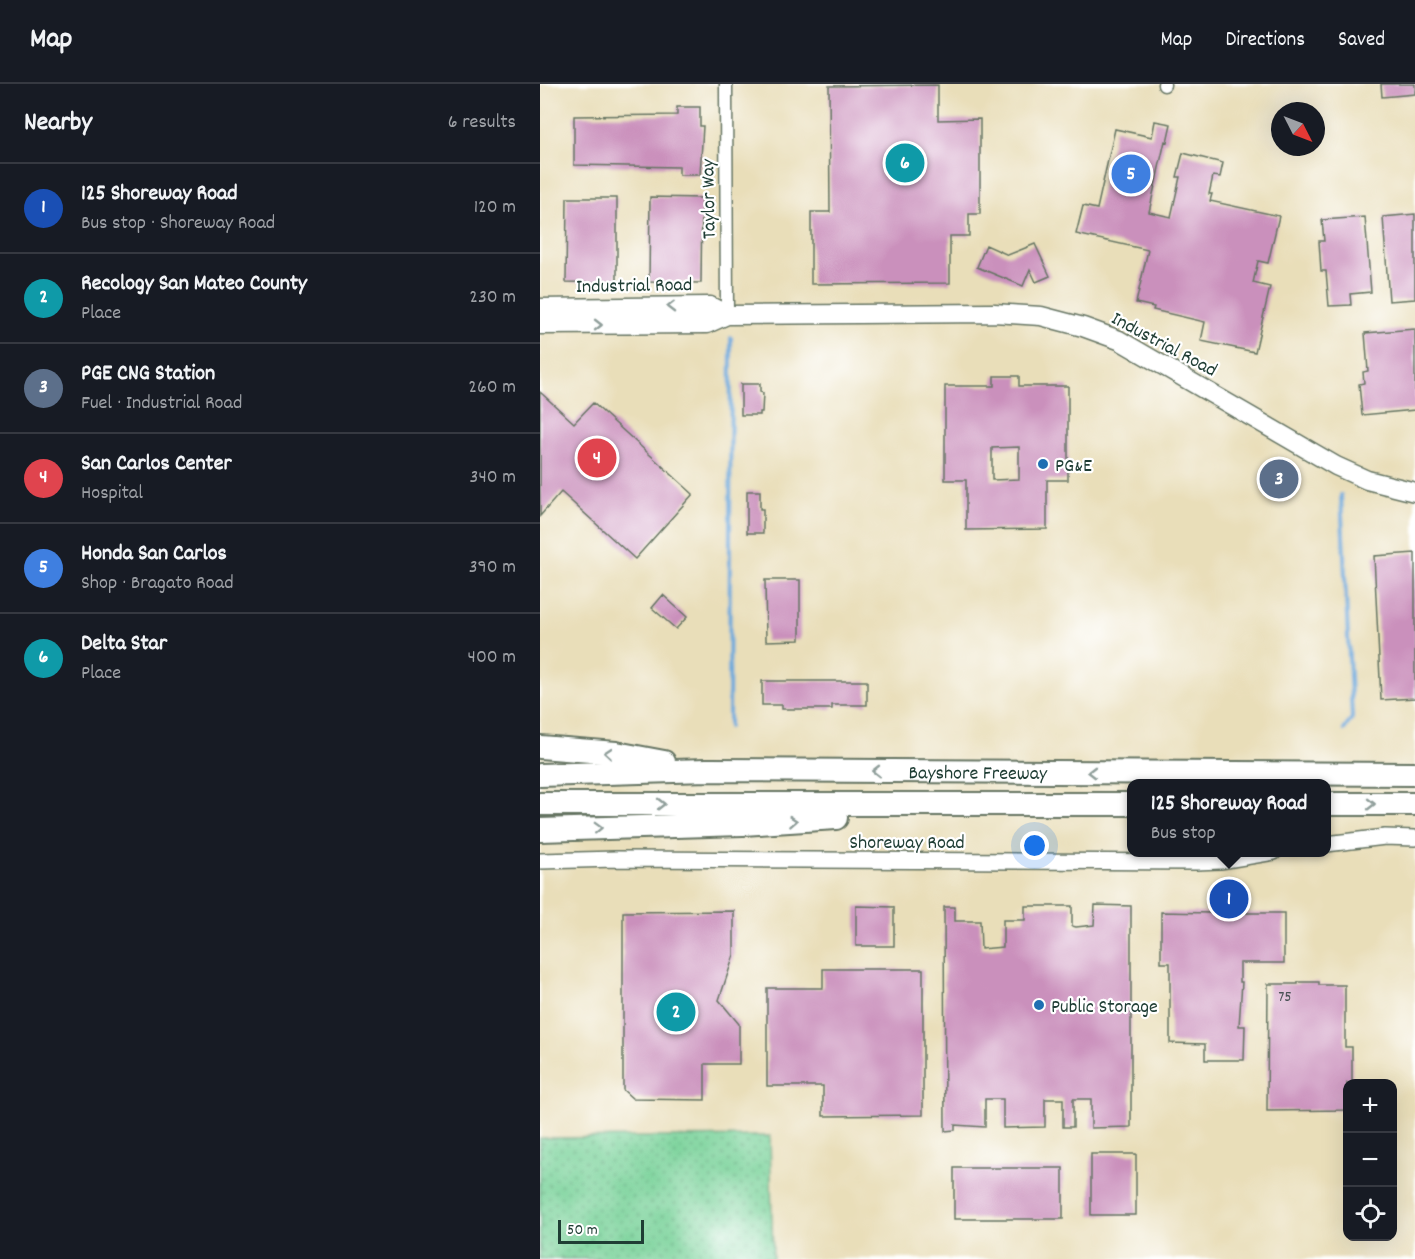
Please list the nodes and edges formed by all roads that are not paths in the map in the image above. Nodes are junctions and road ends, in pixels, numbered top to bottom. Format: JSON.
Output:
{"nodes":[{"id":1,"x":726,"y":84,"type":"edge"},
{"id":2,"x":540,"y":308,"type":"edge"},
{"id":3,"x":727,"y":315,"type":"junction"},
{"id":4,"x":540,"y":325,"type":"edge"},
{"id":5,"x":1415,"y":492,"type":"edge"},
{"id":6,"x":540,"y":747,"type":"edge"},
{"id":7,"x":707,"y":770,"type":"junction"},
{"id":8,"x":1411,"y":773,"type":"edge"},
{"id":9,"x":540,"y":775,"type":"edge"},
{"id":10,"x":540,"y":804,"type":"edge"},
{"id":11,"x":1008,"y":804,"type":"junction"},
{"id":12,"x":1127,"y":804,"type":"edge"},
{"id":13,"x":1331,"y":804,"type":"edge"},
{"id":14,"x":1415,"y":804,"type":"edge"},
{"id":15,"x":540,"y":830,"type":"edge"},
{"id":16,"x":1415,"y":838,"type":"edge"},
{"id":17,"x":1331,"y":843,"type":"edge"},
{"id":18,"x":1244,"y":857,"type":"edge"},
{"id":19,"x":540,"y":861,"type":"edge"}],
"edges":[{"from":1,"to":3,"type":"street","name":"Taylor Way"},
{"from":3,"to":2,"type":"main road","name":"Industrial Road","one_way":true},
{"from":4,"to":3,"type":"main road","name":"Industrial Road","one_way":true},
{"from":3,"to":5,"type":"main road","name":"Industrial Road"},
{"from":7,"to":6,"type":"highway","one_way":true},
{"from":8,"to":7,"type":"highway","name":"Bayshore Freeway","one_way":true},
{"from":7,"to":9,"type":"highway","name":"Bayshore Freeway"},
{"from":10,"to":11,"type":"highway","name":"Bayshore Freeway","one_way":true},
{"from":11,"to":12,"type":"highway","name":"Bayshore Freeway"},
{"from":15,"to":11,"type":"highway","one_way":true},
{"from":13,"to":14,"type":"highway","one_way":true},
{"from":16,"to":17,"type":"street"},
{"from":18,"to":19,"type":"street","name":"Shoreway Road"}]}
